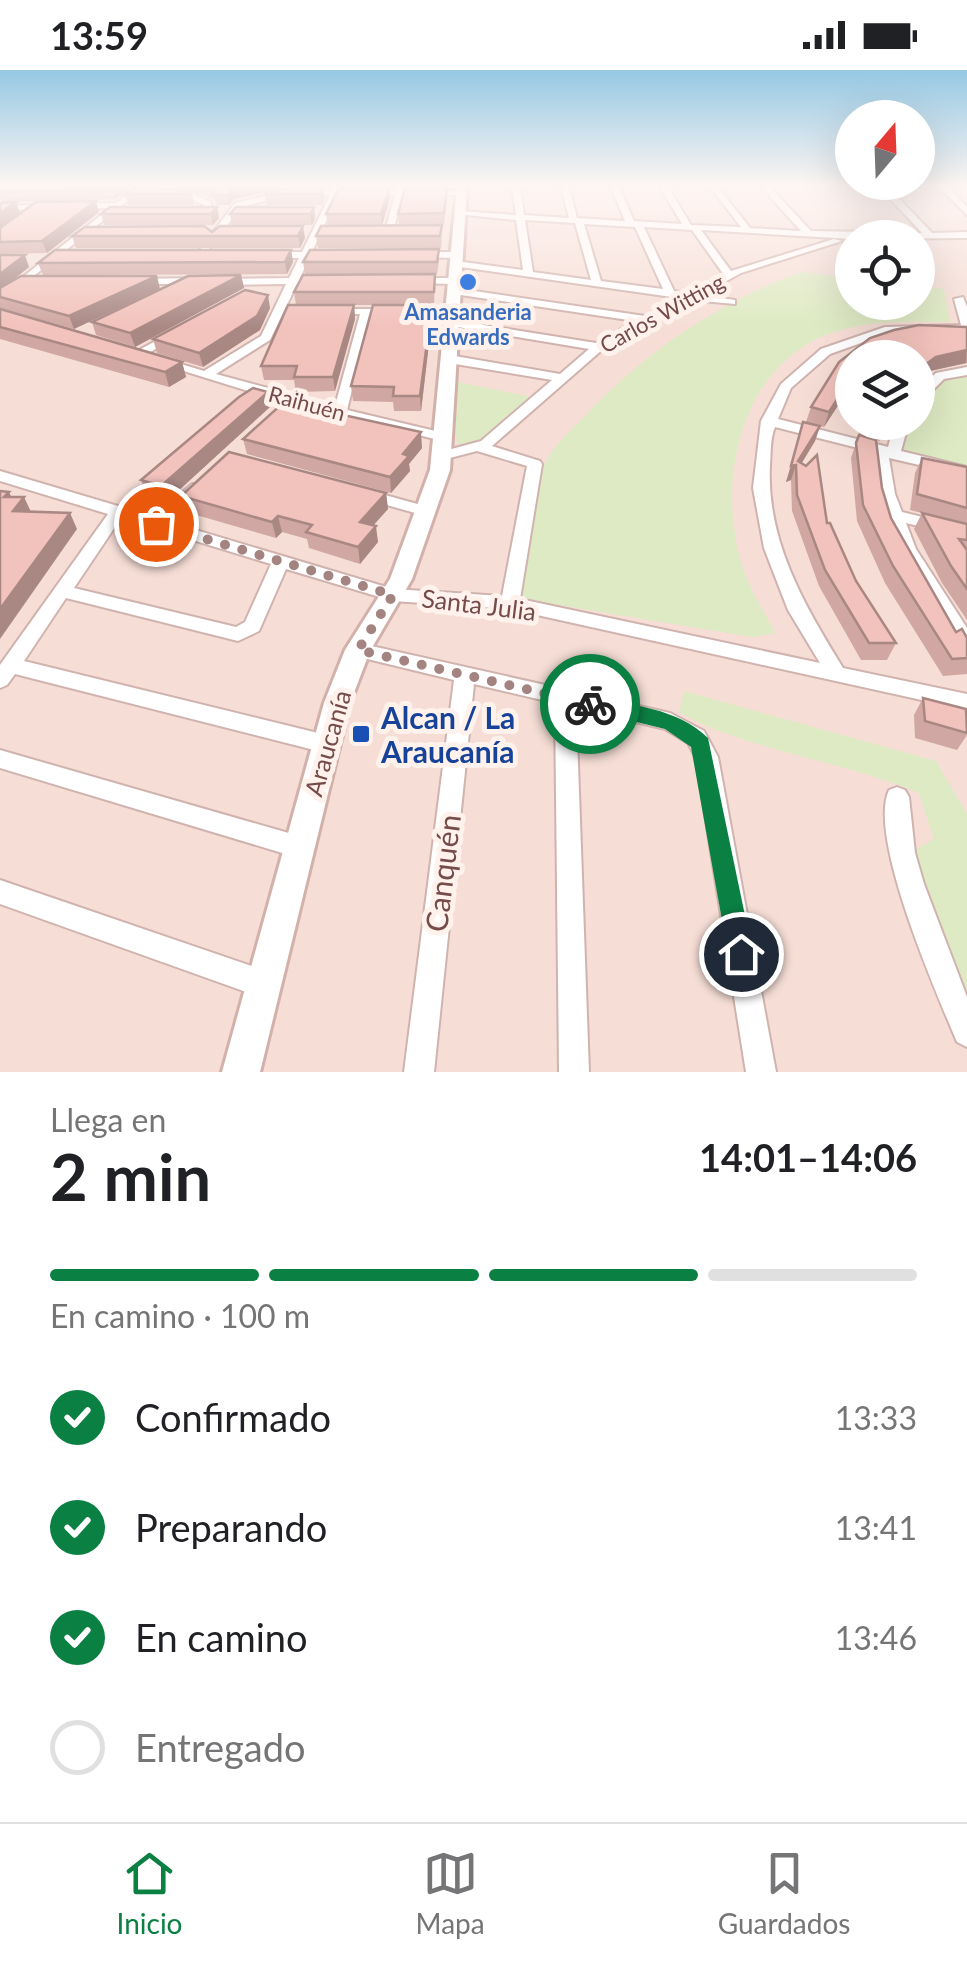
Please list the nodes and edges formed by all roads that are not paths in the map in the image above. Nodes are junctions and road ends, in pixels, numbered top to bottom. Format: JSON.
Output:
{"nodes":[{"id":1,"x":82,"y":234,"type":"edge"},
{"id":2,"x":217,"y":234,"type":"edge"},
{"id":3,"x":317,"y":234,"type":"edge"},
{"id":4,"x":454,"y":234,"type":"edge"},
{"id":5,"x":522,"y":234,"type":"edge"},
{"id":6,"x":581,"y":234,"type":"edge"},
{"id":7,"x":640,"y":234,"type":"edge"},
{"id":8,"x":696,"y":234,"type":"edge"},
{"id":9,"x":756,"y":234,"type":"edge"},
{"id":10,"x":805,"y":234,"type":"edge"},
{"id":11,"x":809,"y":234,"type":"joint"},
{"id":12,"x":835,"y":235,"type":"edge"},
{"id":13,"x":967,"y":235,"type":"edge"},
{"id":14,"x":935,"y":236,"type":"edge"},
{"id":15,"x":835,"y":241,"type":"edge"},
{"id":16,"x":82,"y":255,"type":"edge"},
{"id":17,"x":218,"y":255,"type":"edge"},
{"id":18,"x":254,"y":255,"type":"edge"},
{"id":19,"x":306,"y":255,"type":"junction"},
{"id":20,"x":335,"y":255,"type":"edge"},
{"id":21,"x":408,"y":255,"type":"edge"},
{"id":22,"x":196,"y":256,"type":"junction"},
{"id":23,"x":51,"y":258,"type":"junction"},
{"id":24,"x":780,"y":258,"type":"junction"},
{"id":25,"x":456,"y":259,"type":"junction"},
{"id":26,"x":32,"y":260,"type":"dead end"},
{"id":27,"x":528,"y":274,"type":"junction"},
{"id":28,"x":728,"y":275,"type":"junction"},
{"id":29,"x":194,"y":280,"type":"junction"},
{"id":30,"x":328,"y":281,"type":"edge"},
{"id":31,"x":404,"y":281,"type":"edge"},
{"id":32,"x":22,"y":282,"type":"junction"},
{"id":33,"x":49,"y":282,"type":"edge"},
{"id":34,"x":124,"y":282,"type":"edge"},
{"id":35,"x":268,"y":282,"type":"junction"},
{"id":36,"x":294,"y":282,"type":"junction"},
{"id":37,"x":597,"y":284,"type":"junction"},
{"id":38,"x":455,"y":286,"type":"junction"},
{"id":39,"x":670,"y":294,"type":"junction"},
{"id":40,"x":689,"y":296,"type":"junction"},
{"id":41,"x":155,"y":299,"type":"edge"},
{"id":42,"x":242,"y":299,"type":"edge"},
{"id":43,"x":958,"y":299,"type":"dead end"},
{"id":44,"x":0,"y":300,"type":"edge"},
{"id":45,"x":731,"y":302,"type":"dead end"},
{"id":46,"x":314,"y":311,"type":"edge"},
{"id":47,"x":366,"y":311,"type":"junction"},
{"id":48,"x":280,"y":312,"type":"junction"},
{"id":49,"x":297,"y":312,"type":"edge"},
{"id":50,"x":452,"y":317,"type":"junction"},
{"id":51,"x":646,"y":319,"type":"junction"},
{"id":52,"x":967,"y":326,"type":"edge"},
{"id":53,"x":190,"y":327,"type":"edge"},
{"id":54,"x":598,"y":346,"type":"junction"},
{"id":55,"x":121,"y":350,"type":"edge"},
{"id":56,"x":136,"y":354,"type":"junction"},
{"id":57,"x":449,"y":358,"type":"junction"},
{"id":58,"x":967,"y":371,"type":"edge"},
{"id":59,"x":206,"y":375,"type":"junction"},
{"id":60,"x":562,"y":378,"type":"junction"},
{"id":61,"x":935,"y":381,"type":"edge"},
{"id":62,"x":340,"y":412,"type":"junction"},
{"id":63,"x":768,"y":421,"type":"junction"},
{"id":64,"x":893,"y":440,"type":"edge"},
{"id":65,"x":443,"y":447,"type":"junction"},
{"id":66,"x":480,"y":448,"type":"junction"},
{"id":67,"x":887,"y":453,"type":"junction"},
{"id":68,"x":967,"y":472,"type":"edge"},
{"id":69,"x":0,"y":476,"type":"edge"},
{"id":70,"x":205,"y":481,"type":"edge"},
{"id":71,"x":340,"y":488,"type":"edge"},
{"id":72,"x":426,"y":510,"type":"junction"},
{"id":73,"x":117,"y":512,"type":"junction"},
{"id":74,"x":894,"y":515,"type":"junction"},
{"id":75,"x":156,"y":524,"type":"junction"},
{"id":76,"x":967,"y":532,"type":"edge"},
{"id":77,"x":281,"y":561,"type":"junction"},
{"id":78,"x":62,"y":591,"type":"junction"},
{"id":79,"x":393,"y":595,"type":"junction"},
{"id":80,"x":510,"y":603,"type":"junction"},
{"id":81,"x":967,"y":644,"type":"edge"},
{"id":82,"x":358,"y":650,"type":"junction"},
{"id":83,"x":835,"y":672,"type":"junction"},
{"id":84,"x":5,"y":673,"type":"edge"},
{"id":85,"x":465,"y":675,"type":"junction"},
{"id":86,"x":565,"y":698,"type":"junction"},
{"id":87,"x":967,"y":702,"type":"edge"},
{"id":88,"x":326,"y":744,"type":"junction"},
{"id":89,"x":0,"y":760,"type":"edge"},
{"id":90,"x":897,"y":797,"type":"dead end"},
{"id":91,"x":299,"y":847,"type":"junction"},
{"id":92,"x":0,"y":892,"type":"edge"},
{"id":93,"x":263,"y":984,"type":"junction"},
{"id":94,"x":967,"y":1032,"type":"edge"},
{"id":95,"x":240,"y":1072,"type":"edge"},
{"id":96,"x":419,"y":1072,"type":"edge"},
{"id":97,"x":574,"y":1072,"type":"edge"},
{"id":98,"x":761,"y":1072,"type":"edge"}],
"edges":[{"from":1,"to":23,"type":"street"},
{"from":2,"to":22,"type":"street"},
{"from":3,"to":19,"type":"street"},
{"from":4,"to":25,"type":"street","name":"Araucanía"},
{"from":5,"to":27,"type":"street"},
{"from":6,"to":37,"type":"street"},
{"from":7,"to":39,"type":"street"},
{"from":8,"to":28,"type":"street"},
{"from":9,"to":24,"type":"street"},
{"from":10,"to":11,"type":"street"},
{"from":11,"to":12,"type":"street"},
{"from":13,"to":14,"type":"street"},
{"from":15,"to":24,"type":"street","name":"Carlos Witting"},
{"from":16,"to":23,"type":"street"},
{"from":17,"to":22,"type":"street"},
{"from":18,"to":19,"type":"street"},
{"from":19,"to":20,"type":"street"},
{"from":19,"to":36,"type":"street"},
{"from":21,"to":25,"type":"street"},
{"from":22,"to":29,"type":"street"},
{"from":23,"to":26,"type":"street"},
{"from":23,"to":32,"type":"street"},
{"from":24,"to":28,"type":"street","name":"Carlos Witting"},
{"from":25,"to":27,"type":"street"},
{"from":25,"to":38,"type":"street","name":"Araucanía"},
{"from":27,"to":37,"type":"street"},
{"from":28,"to":40,"type":"street","name":"Carlos Witting"},
{"from":29,"to":34,"type":"street"},
{"from":29,"to":35,"type":"street"},
{"from":29,"to":41,"type":"street"},
{"from":30,"to":36,"type":"street"},
{"from":31,"to":38,"type":"street"},
{"from":32,"to":33,"type":"street"},
{"from":32,"to":44,"type":"street"},
{"from":35,"to":36,"type":"street"},
{"from":35,"to":42,"type":"street"},
{"from":36,"to":48,"type":"street"},
{"from":37,"to":39,"type":"street"},
{"from":38,"to":50,"type":"street","name":"Araucanía"},
{"from":38,"to":51,"type":"street"},
{"from":39,"to":40,"type":"street"},
{"from":40,"to":45,"type":"street"},
{"from":40,"to":51,"type":"street","name":"Carlos Witting"},
{"from":43,"to":52,"type":"street"},
{"from":46,"to":47,"type":"street"},
{"from":47,"to":50,"type":"street"},
{"from":47,"to":62,"type":"street"},
{"from":48,"to":49,"type":"street"},
{"from":48,"to":59,"type":"street"},
{"from":50,"to":54,"type":"street"},
{"from":50,"to":57,"type":"street","name":"Araucanía"},
{"from":51,"to":54,"type":"street","name":"Carlos Witting"},
{"from":52,"to":63,"type":"street"},
{"from":53,"to":56,"type":"street"},
{"from":54,"to":60,"type":"street","name":"Carlos Witting"},
{"from":55,"to":56,"type":"street","name":"Raihuén"},
{"from":56,"to":59,"type":"street","name":"Raihuén"},
{"from":57,"to":60,"type":"street"},
{"from":57,"to":65,"type":"street","name":"Araucanía"},
{"from":58,"to":61,"type":"street"},
{"from":59,"to":62,"type":"street","name":"Raihuén"},
{"from":60,"to":66,"type":"street","name":"Carlos Witting"},
{"from":62,"to":65,"type":"street","name":"Raihuén"},
{"from":63,"to":67,"type":"street"},
{"from":63,"to":83,"type":"street"},
{"from":64,"to":67,"type":"street"},
{"from":65,"to":66,"type":"street","name":"Carlos Witting"},
{"from":65,"to":72,"type":"street","name":"Araucanía"},
{"from":66,"to":80,"type":"street"},
{"from":67,"to":68,"type":"street"},
{"from":67,"to":74,"type":"street"},
{"from":69,"to":73,"type":"street","name":"Santa Julia"},
{"from":70,"to":75,"type":"street"},
{"from":71,"to":72,"type":"street"},
{"from":72,"to":79,"type":"street","name":"Araucanía"},
{"from":73,"to":75,"type":"street","name":"Santa Julia"},
{"from":73,"to":78,"type":"street"},
{"from":74,"to":76,"type":"street"},
{"from":74,"to":81,"type":"street"},
{"from":75,"to":77,"type":"street","name":"Santa Julia"},
{"from":77,"to":78,"type":"street"},
{"from":77,"to":79,"type":"street","name":"Santa Julia"},
{"from":78,"to":84,"type":"street"},
{"from":79,"to":80,"type":"street","name":"Santa Julia"},
{"from":79,"to":82,"type":"street","name":"Araucanía"},
{"from":80,"to":83,"type":"street","name":"Santa Julia"},
{"from":82,"to":85,"type":"street"},
{"from":82,"to":88,"type":"street","name":"Araucanía"},
{"from":83,"to":87,"type":"street","name":"Santa Julia"},
{"from":84,"to":88,"type":"street"},
{"from":85,"to":86,"type":"street"},
{"from":85,"to":96,"type":"street","name":"Canquén"},
{"from":86,"to":97,"type":"street"},
{"from":86,"to":98,"type":"street"},
{"from":88,"to":91,"type":"street","name":"Araucanía"},
{"from":89,"to":91,"type":"street"},
{"from":90,"to":94,"type":"street"},
{"from":91,"to":93,"type":"street","name":"Araucanía"},
{"from":92,"to":93,"type":"street"},
{"from":93,"to":95,"type":"street","name":"Araucanía"}]}
